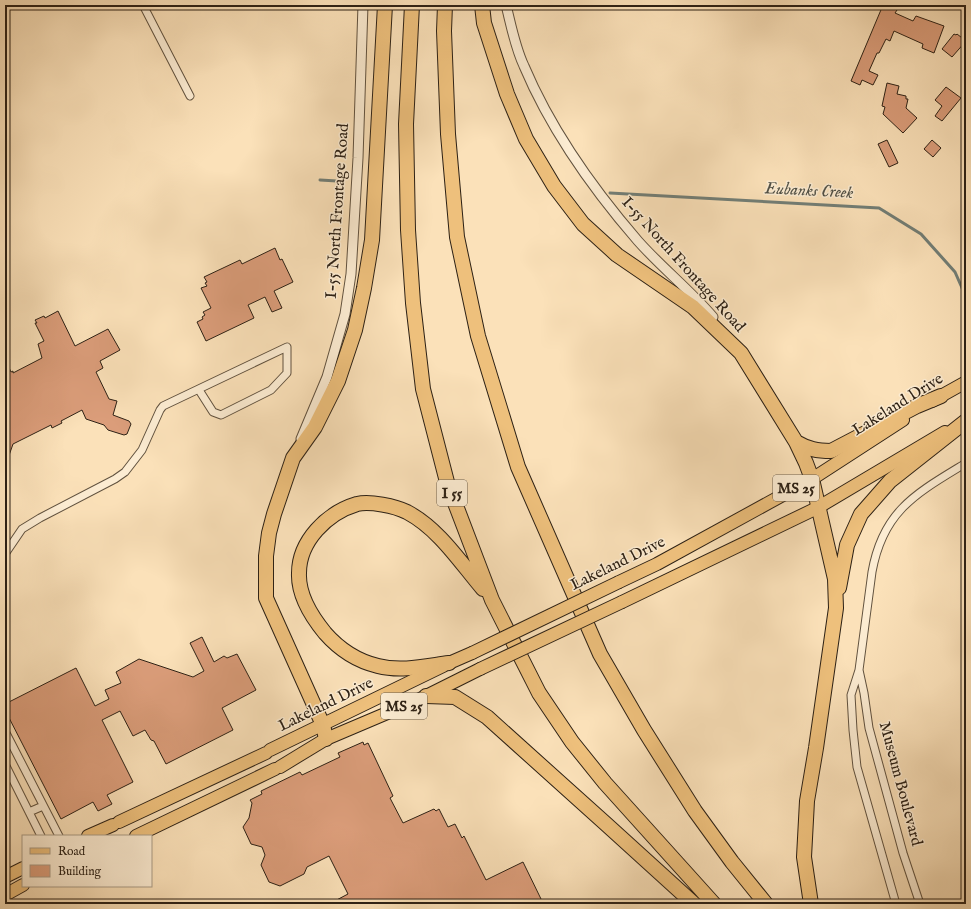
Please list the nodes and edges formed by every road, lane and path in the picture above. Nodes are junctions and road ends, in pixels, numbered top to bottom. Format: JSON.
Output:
{"nodes":[{"id":1,"x":143,"y":5,"type":"edge"},
{"id":2,"x":363,"y":5,"type":"edge"},
{"id":3,"x":385,"y":5,"type":"edge"},
{"id":4,"x":412,"y":5,"type":"edge"},
{"id":5,"x":445,"y":5,"type":"edge"},
{"id":6,"x":482,"y":5,"type":"edge"},
{"id":7,"x":506,"y":5,"type":"edge"},
{"id":8,"x":190,"y":96,"type":"dead end"},
{"id":9,"x":741,"y":353,"type":"junction"},
{"id":10,"x":966,"y":382,"type":"edge"},
{"id":11,"x":199,"y":390,"type":"junction"},
{"id":12,"x":941,"y":396,"type":"junction"},
{"id":13,"x":966,"y":420,"type":"edge"},
{"id":14,"x":796,"y":442,"type":"junction"},
{"id":15,"x":293,"y":458,"type":"junction"},
{"id":16,"x":966,"y":463,"type":"edge"},
{"id":17,"x":812,"y":479,"type":"junction"},
{"id":18,"x":817,"y":508,"type":"junction"},
{"id":19,"x":5,"y":554,"type":"edge"},
{"id":20,"x":492,"y":600,"type":"junction"},
{"id":21,"x":836,"y":608,"type":"junction"},
{"id":22,"x":450,"y":663,"type":"junction"},
{"id":23,"x":859,"y":670,"type":"junction"},
{"id":24,"x":426,"y":696,"type":"junction"},
{"id":25,"x":323,"y":725,"type":"junction"},
{"id":26,"x":5,"y":731,"type":"edge"},
{"id":27,"x":326,"y":739,"type":"junction"},
{"id":28,"x":5,"y":764,"type":"edge"},
{"id":29,"x":43,"y":806,"type":"junction"},
{"id":30,"x":29,"y":812,"type":"junction"},
{"id":31,"x":40,"y":835,"type":"edge"},
{"id":32,"x":58,"y":835,"type":"edge"},
{"id":33,"x":90,"y":835,"type":"edge"},
{"id":34,"x":138,"y":835,"type":"edge"},
{"id":35,"x":732,"y":862,"type":"junction"},
{"id":36,"x":22,"y":868,"type":"edge"},
{"id":37,"x":5,"y":877,"type":"edge"},
{"id":38,"x":22,"y":886,"type":"edge"},
{"id":39,"x":5,"y":895,"type":"edge"},
{"id":40,"x":694,"y":904,"type":"edge"},
{"id":41,"x":714,"y":904,"type":"edge"},
{"id":42,"x":759,"y":904,"type":"edge"},
{"id":43,"x":766,"y":904,"type":"edge"},
{"id":44,"x":811,"y":904,"type":"edge"},
{"id":45,"x":896,"y":904,"type":"edge"},
{"id":46,"x":920,"y":904,"type":"edge"}],
"edges":[{"from":1,"to":8,"type":"street"},
{"from":2,"to":15,"type":"street","name":"I-55 North Frontage Road"},
{"from":3,"to":15,"type":"highway"},
{"from":4,"to":20,"type":"highway","number":"I 55"},
{"from":5,"to":35,"type":"highway"},
{"from":6,"to":9,"type":"highway"},
{"from":7,"to":9,"type":"street","name":"I-55 North Frontage Road"},
{"from":9,"to":14,"type":"highway"},
{"from":10,"to":12,"type":"main road","name":"Lakeland Drive","number":"MS 25"},
{"from":11,"to":11,"type":"street"},
{"from":11,"to":19,"type":"street"},
{"from":12,"to":14,"type":"highway"},
{"from":12,"to":17,"type":"main road","name":"Lakeland Drive","number":"MS 25"},
{"from":13,"to":18,"type":"main road","name":"Lakeland Drive","number":"MS 25"},
{"from":13,"to":21,"type":"highway"},
{"from":14,"to":17,"type":"highway"},
{"from":15,"to":25,"type":"highway"},
{"from":16,"to":23,"type":"street","name":"Museum Boulevard"},
{"from":17,"to":18,"type":"highway"},
{"from":17,"to":22,"type":"main road","name":"Lakeland Drive","number":"MS 25","bridge":true},
{"from":18,"to":21,"type":"highway"},
{"from":18,"to":24,"type":"main road","name":"Lakeland Drive","number":"MS 25","bridge":true},
{"from":20,"to":22,"type":"highway"},
{"from":20,"to":41,"type":"highway","number":"I 55"},
{"from":21,"to":44,"type":"highway"},
{"from":22,"to":25,"type":"main road","name":"Lakeland Drive"},
{"from":23,"to":45,"type":"street","name":"Museum Boulevard"},
{"from":23,"to":46,"type":"street","name":"Museum Boulevard"},
{"from":24,"to":27,"type":"main road","name":"Lakeland Drive","number":"MS 25"},
{"from":24,"to":40,"type":"highway"},
{"from":25,"to":27,"type":"highway"},
{"from":25,"to":33,"type":"main road","name":"Lakeland Drive"},
{"from":26,"to":29,"type":"street"},
{"from":27,"to":34,"type":"main road","name":"Lakeland Drive"},
{"from":28,"to":30,"type":"street"},
{"from":29,"to":30,"type":"street"},
{"from":29,"to":32,"type":"street"},
{"from":30,"to":31,"type":"street"},
{"from":35,"to":42,"type":"highway"},
{"from":35,"to":43,"type":"highway"},
{"from":36,"to":37,"type":"main road"},
{"from":38,"to":39,"type":"main road"}]}
